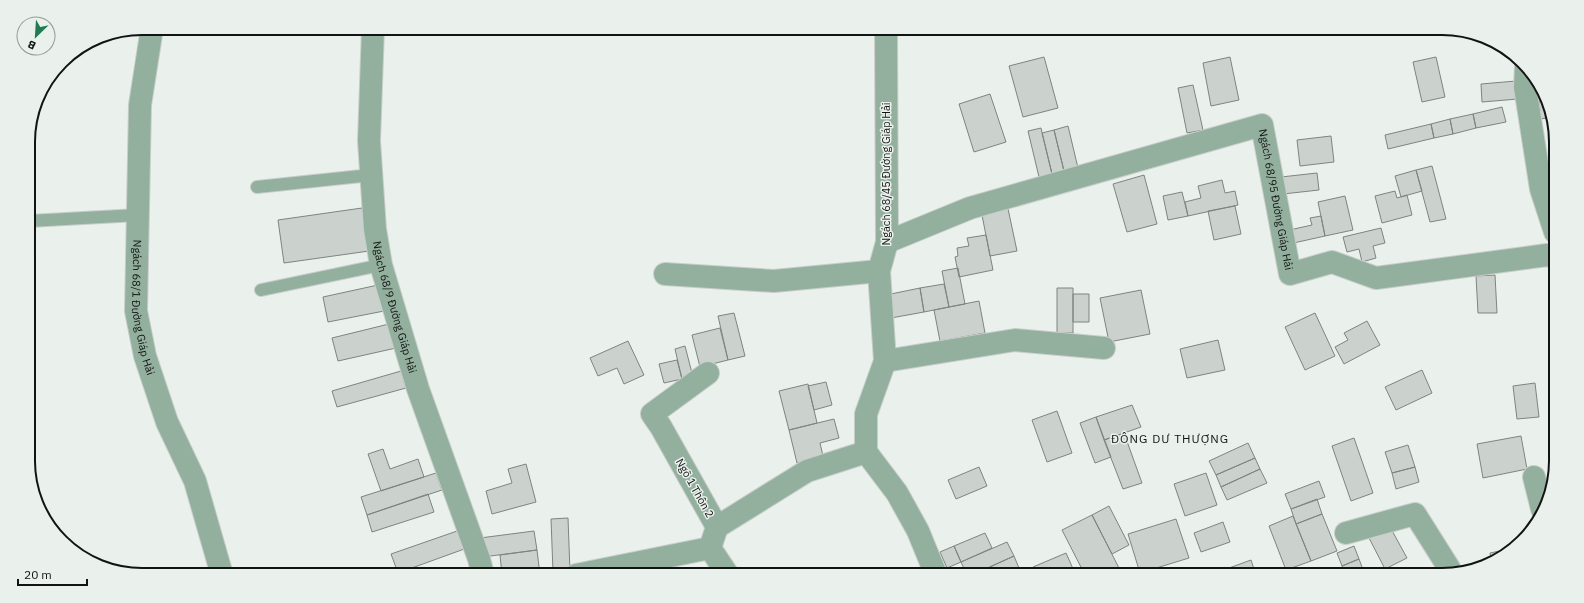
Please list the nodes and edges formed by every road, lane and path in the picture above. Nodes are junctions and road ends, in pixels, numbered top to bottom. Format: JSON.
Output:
{"nodes":[{"id":1,"x":151,"y":35,"type":"edge"},
{"id":2,"x":373,"y":35,"type":"edge"},
{"id":3,"x":875,"y":35,"type":"edge"},
{"id":4,"x":886,"y":35,"type":"edge"},
{"id":5,"x":886,"y":62,"type":"junction"},
{"id":6,"x":1526,"y":75,"type":"edge"},
{"id":7,"x":371,"y":175,"type":"junction"},
{"id":8,"x":257,"y":187,"type":"dead end"},
{"id":9,"x":1549,"y":214,"type":"edge"},
{"id":10,"x":138,"y":216,"type":"junction"},
{"id":11,"x":35,"y":221,"type":"edge"},
{"id":12,"x":888,"y":242,"type":"junction"},
{"id":13,"x":1549,"y":256,"type":"edge"},
{"id":14,"x":381,"y":265,"type":"junction"},
{"id":15,"x":879,"y":271,"type":"junction"},
{"id":16,"x":665,"y":274,"type":"dead end"},
{"id":17,"x":261,"y":290,"type":"dead end"},
{"id":18,"x":1104,"y":348,"type":"dead end"},
{"id":19,"x":884,"y":361,"type":"junction"},
{"id":20,"x":708,"y":373,"type":"dead end"},
{"id":21,"x":866,"y":452,"type":"junction"},
{"id":22,"x":1534,"y":477,"type":"dead end"},
{"id":23,"x":1540,"y":503,"type":"edge"},
{"id":24,"x":717,"y":527,"type":"junction"},
{"id":25,"x":1346,"y":533,"type":"dead end"},
{"id":26,"x":710,"y":548,"type":"junction"},
{"id":27,"x":220,"y":568,"type":"edge"},
{"id":28,"x":481,"y":568,"type":"edge"},
{"id":29,"x":611,"y":568,"type":"edge"},
{"id":30,"x":723,"y":568,"type":"edge"},
{"id":31,"x":933,"y":568,"type":"edge"},
{"id":32,"x":1449,"y":568,"type":"edge"}],
"edges":[{"from":1,"to":10,"type":"street","name":"Ngách 68/1 Đường Giáp Hải"},
{"from":2,"to":7,"type":"street","name":"Ngách 68/9 Đường Giáp Hải"},
{"from":3,"to":5,"type":"street","name":"Ngách 68/45 Đường Giáp Hải"},
{"from":4,"to":5,"type":"street","name":"Ngách 68/45 Đường Giáp Hải"},
{"from":5,"to":12,"type":"street","name":"Ngách 68/45 Đường Giáp Hải"},
{"from":6,"to":9,"type":"street"},
{"from":7,"to":8,"type":"lane"},
{"from":7,"to":14,"type":"street","name":"Ngách 68/9 Đường Giáp Hải"},
{"from":10,"to":11,"type":"lane"},
{"from":10,"to":27,"type":"street","name":"Ngách 68/1 Đường Giáp Hải"},
{"from":12,"to":13,"type":"street","name":"Ngách 68/95 Đường Giáp Hải"},
{"from":12,"to":15,"type":"street","name":"Ngách 68/45 Đường Giáp Hải"},
{"from":14,"to":17,"type":"lane"},
{"from":14,"to":28,"type":"street","name":"Ngách 68/9 Đường Giáp Hải"},
{"from":15,"to":16,"type":"street"},
{"from":15,"to":19,"type":"street","name":"Ngách 68/45 Đường Giáp Hải"},
{"from":18,"to":19,"type":"street"},
{"from":19,"to":21,"type":"street","name":"Ngách 68/45 Đường Giáp Hải"},
{"from":20,"to":24,"type":"street","name":"Ngõ 1 Thôn 2"},
{"from":21,"to":24,"type":"street"},
{"from":21,"to":31,"type":"street"},
{"from":22,"to":23,"type":"street"},
{"from":24,"to":26,"type":"street","name":"Ngõ 1 Thôn 2"},
{"from":25,"to":32,"type":"street"},
{"from":26,"to":29,"type":"street"},
{"from":26,"to":30,"type":"street"}]}
